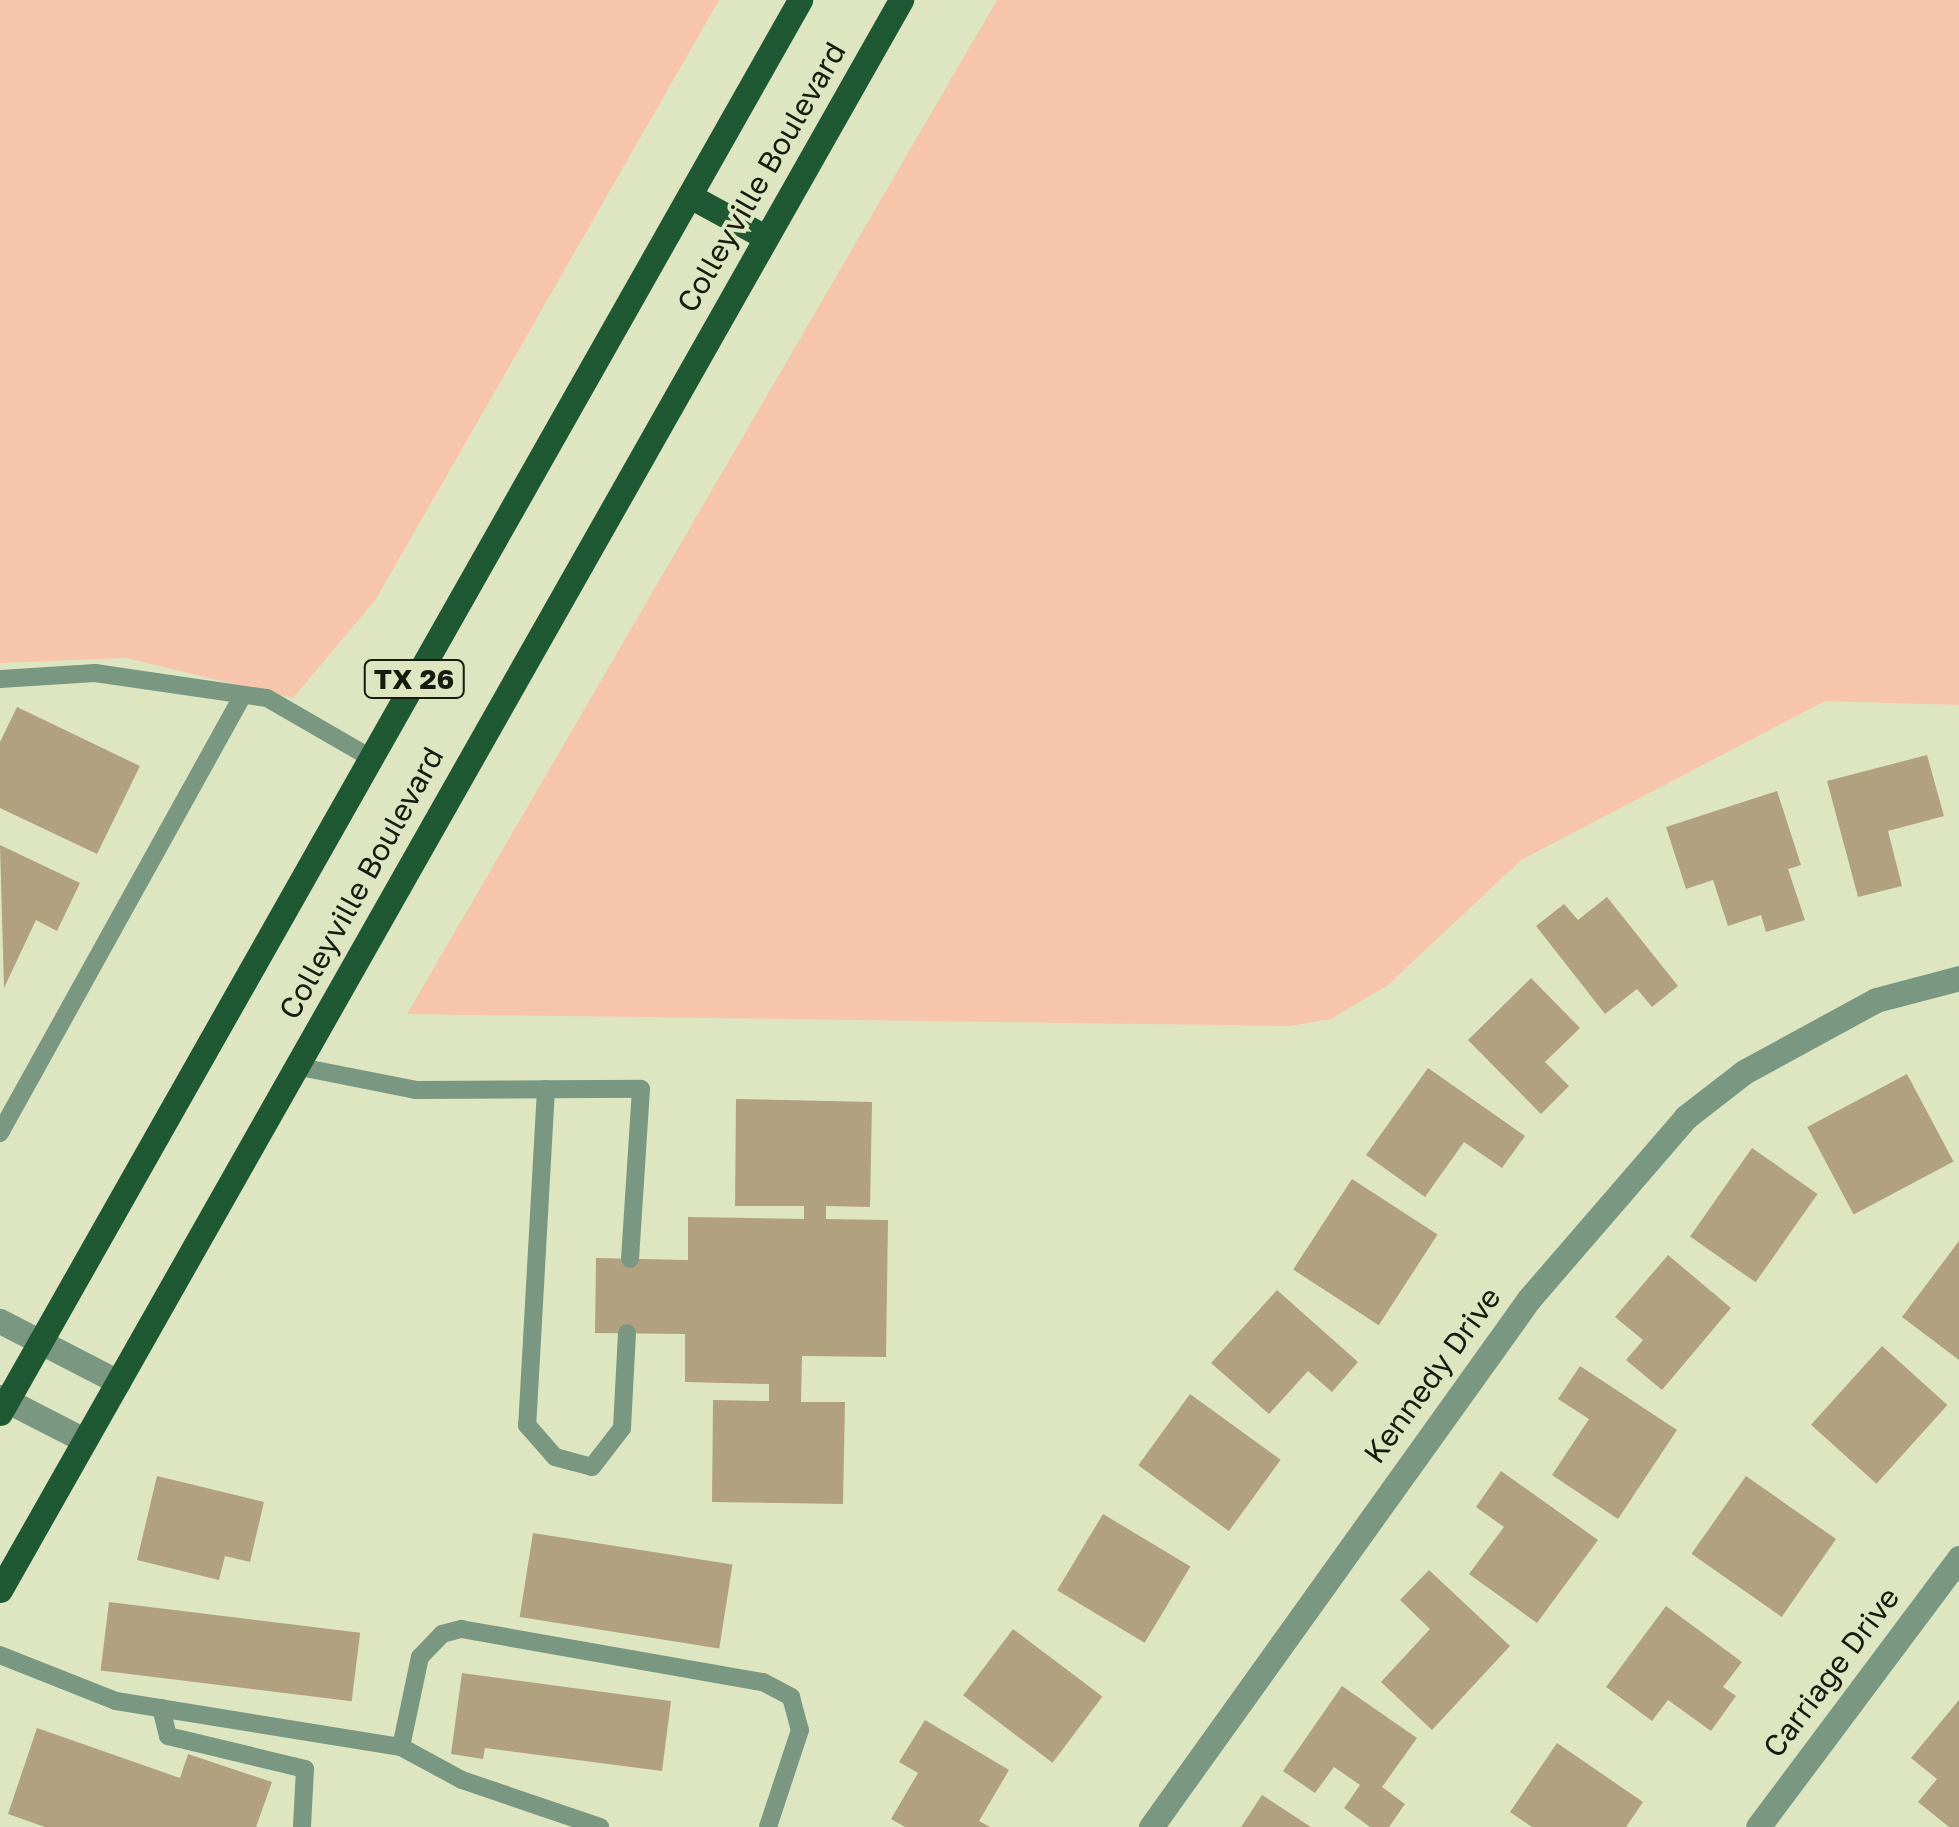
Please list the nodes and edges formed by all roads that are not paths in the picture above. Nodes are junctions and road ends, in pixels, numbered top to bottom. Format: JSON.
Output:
{"nodes":[{"id":1,"x":800,"y":0,"type":"edge"},
{"id":2,"x":901,"y":0,"type":"edge"},
{"id":3,"x":690,"y":196,"type":"junction"},
{"id":4,"x":763,"y":236,"type":"junction"},
{"id":5,"x":0,"y":678,"type":"edge"},
{"id":6,"x":243,"y":695,"type":"junction"},
{"id":7,"x":369,"y":756,"type":"junction"},
{"id":8,"x":1959,"y":978,"type":"edge"},
{"id":9,"x":295,"y":1066,"type":"junction"},
{"id":10,"x":546,"y":1090,"type":"junction"},
{"id":11,"x":0,"y":1133,"type":"edge"},
{"id":12,"x":630,"y":1258,"type":"dead end"},
{"id":13,"x":0,"y":1321,"type":"edge"},
{"id":14,"x":627,"y":1333,"type":"dead end"},
{"id":15,"x":40,"y":1342,"type":"junction"},
{"id":16,"x":118,"y":1382,"type":"junction"},
{"id":17,"x":2,"y":1404,"type":"edge"},
{"id":18,"x":84,"y":1440,"type":"junction"},
{"id":19,"x":1959,"y":1558,"type":"edge"},
{"id":20,"x":0,"y":1590,"type":"edge"},
{"id":21,"x":0,"y":1655,"type":"edge"},
{"id":22,"x":160,"y":1708,"type":"junction"},
{"id":23,"x":401,"y":1747,"type":"junction"},
{"id":24,"x":302,"y":1827,"type":"edge"},
{"id":25,"x":600,"y":1827,"type":"edge"},
{"id":26,"x":768,"y":1827,"type":"edge"},
{"id":27,"x":1151,"y":1827,"type":"edge"},
{"id":28,"x":1758,"y":1827,"type":"edge"}],
"edges":[{"from":1,"to":3,"type":"main road","name":"Colleyville Boulevard","number":"TX 26"},
{"from":2,"to":4,"type":"main road","name":"Colleyville Boulevard","number":"TX 26"},
{"from":3,"to":4,"type":"main road"},
{"from":3,"to":7,"type":"main road","name":"Colleyville Boulevard","number":"TX 26"},
{"from":4,"to":9,"type":"main road","name":"Colleyville Boulevard","number":"TX 26"},
{"from":5,"to":6,"type":"lane"},
{"from":6,"to":7,"type":"lane"},
{"from":6,"to":11,"type":"lane"},
{"from":7,"to":15,"type":"main road","name":"Colleyville Boulevard","number":"TX 26"},
{"from":8,"to":27,"type":"street","name":"Kennedy Drive"},
{"from":9,"to":10,"type":"lane"},
{"from":9,"to":16,"type":"main road","name":"Colleyville Boulevard","number":"TX 26"},
{"from":10,"to":12,"type":"lane"},
{"from":10,"to":14,"type":"lane"},
{"from":13,"to":15,"type":"street"},
{"from":15,"to":16,"type":"street"},
{"from":15,"to":17,"type":"main road","name":"Colleyville Boulevard","number":"TX 26"},
{"from":16,"to":18,"type":"main road","name":"Colleyville Boulevard","number":"TX 26"},
{"from":17,"to":18,"type":"street"},
{"from":18,"to":20,"type":"main road","name":"Colleyville Boulevard","number":"TX 26"},
{"from":19,"to":28,"type":"street","name":"Carriage Drive"},
{"from":21,"to":22,"type":"lane"},
{"from":22,"to":23,"type":"lane"},
{"from":22,"to":24,"type":"lane"},
{"from":23,"to":25,"type":"lane"},
{"from":23,"to":26,"type":"lane"}]}
